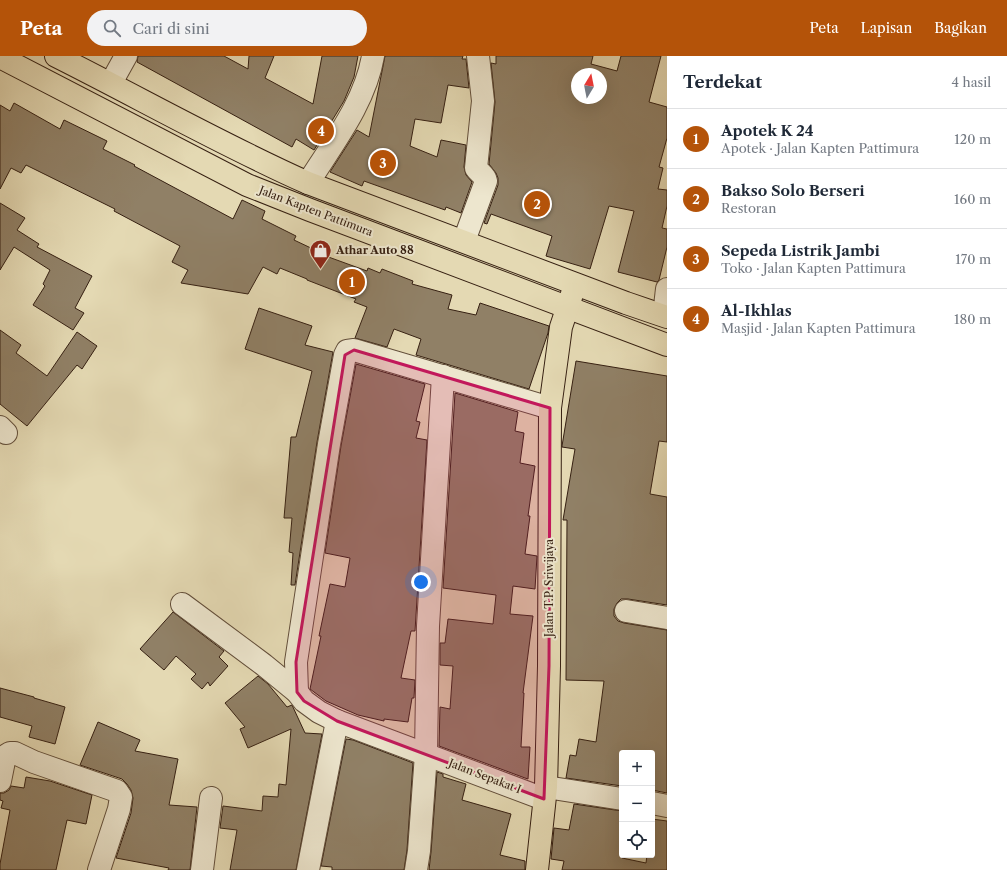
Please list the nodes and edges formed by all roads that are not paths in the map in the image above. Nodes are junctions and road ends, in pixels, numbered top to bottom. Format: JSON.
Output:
{"nodes":[{"id":1,"x":56,"y":56,"type":"edge"},
{"id":2,"x":126,"y":56,"type":"edge"},
{"id":3,"x":373,"y":56,"type":"edge"},
{"id":4,"x":478,"y":56,"type":"edge"},
{"id":5,"x":0,"y":57,"type":"edge"},
{"id":6,"x":110,"y":83,"type":"junction"},
{"id":7,"x":260,"y":162,"type":"junction"},
{"id":8,"x":308,"y":183,"type":"junction"},
{"id":9,"x":248,"y":185,"type":"junction"},
{"id":10,"x":464,"y":241,"type":"junction"},
{"id":11,"x":575,"y":284,"type":"junction"},
{"id":12,"x":667,"y":289,"type":"edge"},
{"id":13,"x":566,"y":308,"type":"junction"},
{"id":14,"x":665,"y":316,"type":"edge"},
{"id":15,"x":667,"y":345,"type":"edge"},
{"id":16,"x":443,"y":376,"type":"junction"},
{"id":17,"x":550,"y":408,"type":"junction"},
{"id":18,"x":182,"y":604,"type":"dead end"},
{"id":19,"x":626,"y":611,"type":"dead end"},
{"id":20,"x":667,"y":618,"type":"edge"},
{"id":21,"x":298,"y":692,"type":"junction"},
{"id":22,"x":337,"y":721,"type":"junction"},
{"id":23,"x":426,"y":754,"type":"junction"},
{"id":24,"x":0,"y":781,"type":"edge"},
{"id":25,"x":545,"y":793,"type":"junction"},
{"id":26,"x":211,"y":798,"type":"dead end"},
{"id":27,"x":619,"y":799,"type":"edge"},
{"id":28,"x":655,"y":804,"type":"edge"},
{"id":29,"x":667,"y":806,"type":"edge"},
{"id":30,"x":99,"y":870,"type":"edge"},
{"id":31,"x":202,"y":870,"type":"edge"},
{"id":32,"x":308,"y":870,"type":"edge"},
{"id":33,"x":416,"y":870,"type":"edge"},
{"id":34,"x":537,"y":870,"type":"edge"}],
"edges":[{"from":1,"to":6,"type":"main road"},
{"from":2,"to":6,"type":"street"},
{"from":3,"to":8,"type":"street"},
{"from":4,"to":10,"type":"street"},
{"from":5,"to":9,"type":"main road","name":"Jalan Kapten Pattimura"},
{"from":6,"to":7,"type":"main road"},
{"from":7,"to":8,"type":"main road"},
{"from":7,"to":9,"type":"main road"},
{"from":8,"to":10,"type":"main road"},
{"from":9,"to":13,"type":"main road","name":"Jalan Kapten Pattimura"},
{"from":10,"to":11,"type":"main road"},
{"from":11,"to":13,"type":"main road","name":"Jalan T.P. Sriwijaya"},
{"from":11,"to":14,"type":"main road"},
{"from":12,"to":14,"type":"street"},
{"from":13,"to":15,"type":"main road","name":"Jalan Kapten Pattimura"},
{"from":13,"to":17,"type":"main road","name":"Jalan T.P. Sriwijaya"},
{"from":16,"to":17,"type":"street"},
{"from":16,"to":21,"type":"street"},
{"from":16,"to":23,"type":"street"},
{"from":17,"to":25,"type":"main road","name":"Jalan T.P. Sriwijaya"},
{"from":18,"to":21,"type":"street","name":"Jalan Sepakat I"},
{"from":19,"to":20,"type":"street"},
{"from":21,"to":22,"type":"street","name":"Jalan Sepakat I"},
{"from":22,"to":23,"type":"street","name":"Jalan Sepakat I"},
{"from":22,"to":32,"type":"street"},
{"from":23,"to":25,"type":"street","name":"Jalan Sepakat I"},
{"from":23,"to":33,"type":"street"},
{"from":24,"to":30,"type":"street"},
{"from":25,"to":27,"type":"street","name":"Jalan Sepakat I"},
{"from":25,"to":34,"type":"main road","name":"Jalan T.P. Sriwijaya"},
{"from":26,"to":31,"type":"street"},
{"from":28,"to":29,"type":"street"}]}
